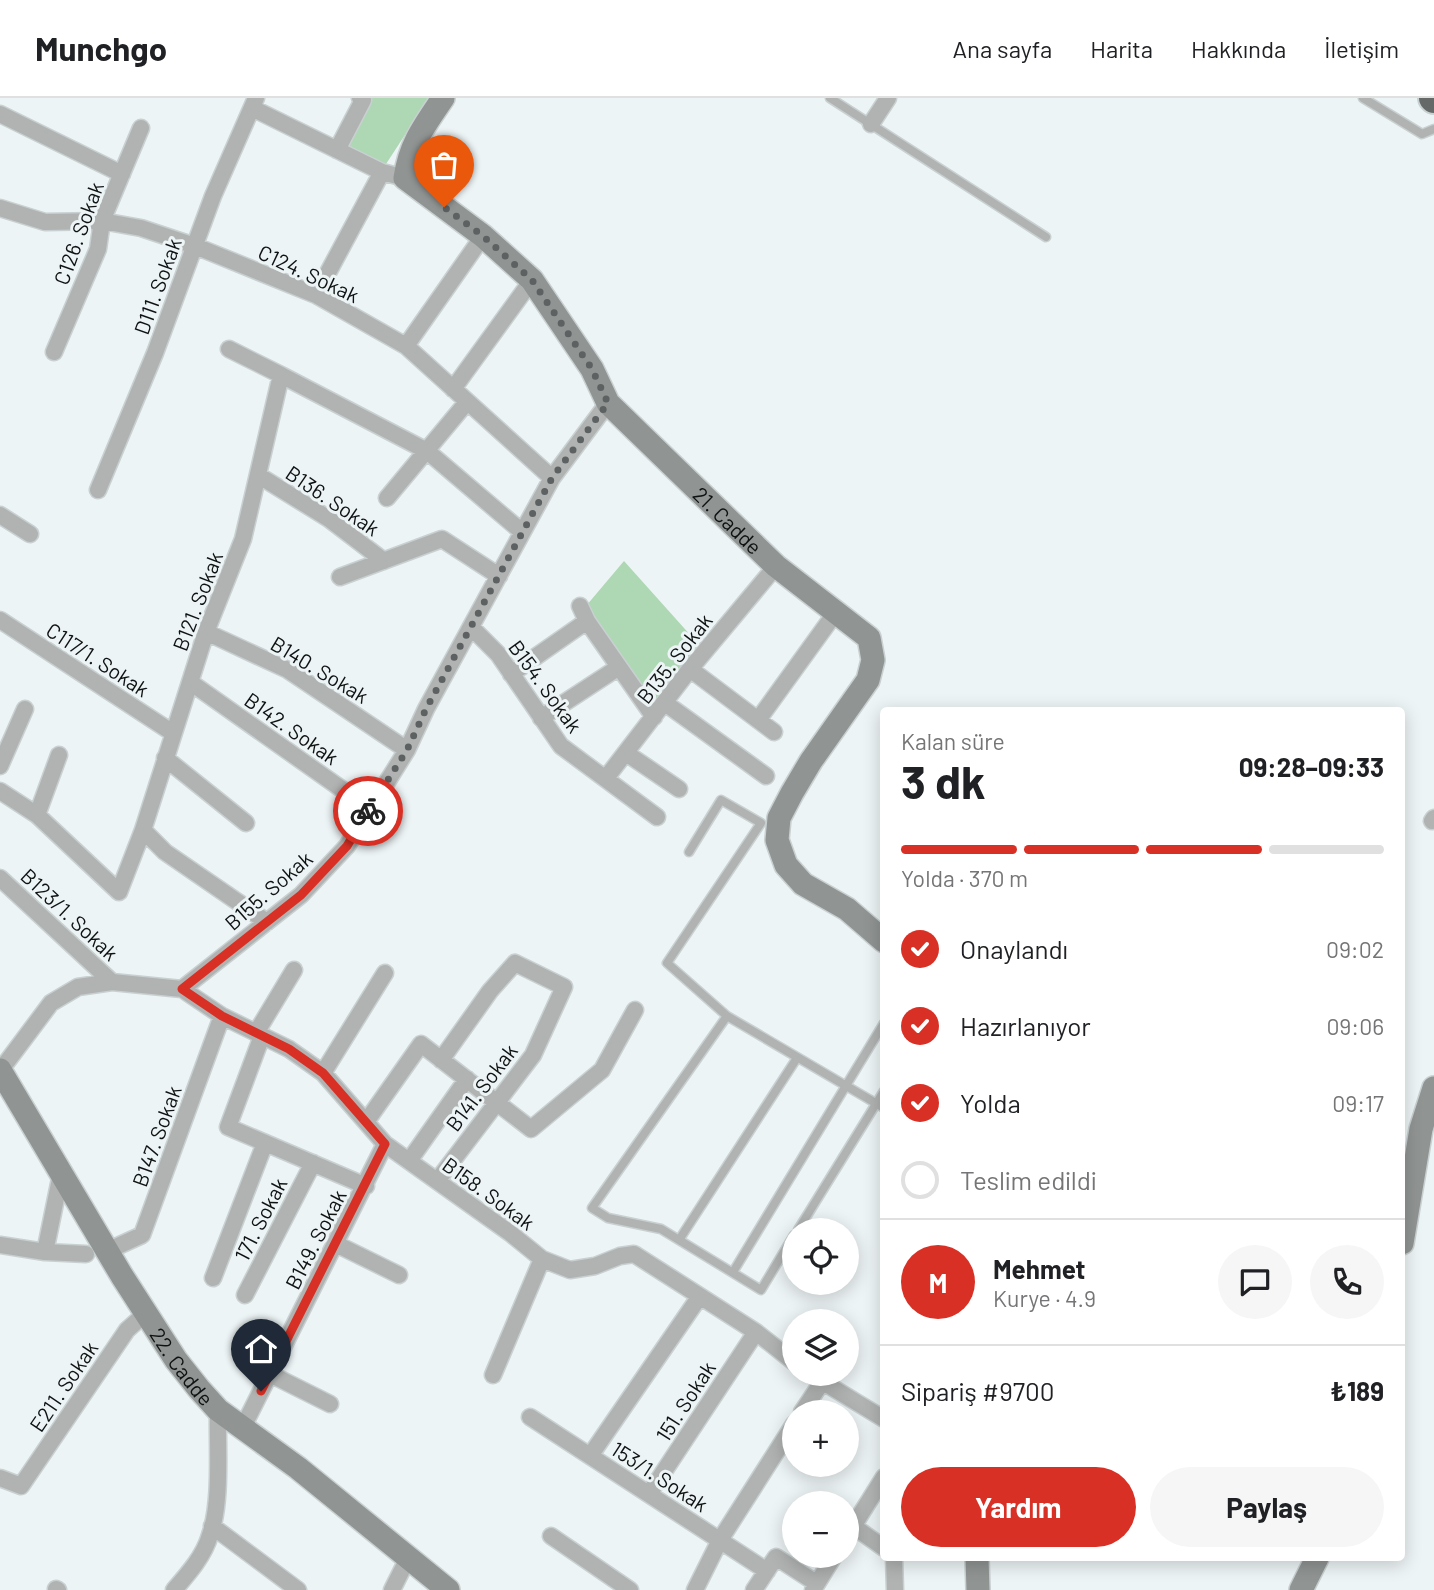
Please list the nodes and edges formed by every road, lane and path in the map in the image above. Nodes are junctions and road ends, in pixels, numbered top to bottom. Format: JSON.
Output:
{"nodes":[{"id":1,"x":360,"y":98,"type":"edge"},
{"id":2,"x":443,"y":98,"type":"edge"},
{"id":3,"x":830,"y":98,"type":"edge"},
{"id":4,"x":888,"y":98,"type":"edge"},
{"id":5,"x":1363,"y":98,"type":"edge"},
{"id":6,"x":254,"y":103,"type":"edge"},
{"id":7,"x":0,"y":114,"type":"edge"},
{"id":8,"x":871,"y":124,"type":"junction"},
{"id":9,"x":141,"y":128,"type":"dead end"},
{"id":10,"x":1434,"y":129,"type":"edge"},
{"id":11,"x":337,"y":149,"type":"junction"},
{"id":12,"x":382,"y":172,"type":"junction"},
{"id":13,"x":122,"y":174,"type":"junction"},
{"id":14,"x":405,"y":178,"type":"junction"},
{"id":15,"x":0,"y":208,"type":"edge"},
{"id":16,"x":102,"y":221,"type":"junction"},
{"id":17,"x":483,"y":236,"type":"junction"},
{"id":18,"x":1046,"y":237,"type":"dead end"},
{"id":19,"x":195,"y":246,"type":"junction"},
{"id":20,"x":532,"y":280,"type":"junction"},
{"id":21,"x":316,"y":295,"type":"junction"},
{"id":22,"x":406,"y":346,"type":"junction"},
{"id":23,"x":229,"y":349,"type":"dead end"},
{"id":24,"x":54,"y":352,"type":"dead end"},
{"id":25,"x":281,"y":375,"type":"junction"},
{"id":26,"x":453,"y":389,"type":"junction"},
{"id":27,"x":467,"y":402,"type":"junction"},
{"id":28,"x":608,"y":403,"type":"junction"},
{"id":29,"x":427,"y":451,"type":"junction"},
{"id":30,"x":258,"y":475,"type":"junction"},
{"id":31,"x":552,"y":478,"type":"junction"},
{"id":32,"x":98,"y":490,"type":"dead end"},
{"id":33,"x":387,"y":498,"type":"dead end"},
{"id":34,"x":2,"y":519,"type":"edge"},
{"id":35,"x":521,"y":531,"type":"junction"},
{"id":36,"x":30,"y":534,"type":"dead end"},
{"id":37,"x":384,"y":561,"type":"junction"},
{"id":38,"x":776,"y":566,"type":"junction"},
{"id":39,"x":499,"y":576,"type":"junction"},
{"id":40,"x":340,"y":577,"type":"dead end"},
{"id":41,"x":836,"y":612,"type":"junction"},
{"id":42,"x":0,"y":620,"type":"edge"},
{"id":43,"x":471,"y":626,"type":"junction"},
{"id":44,"x":206,"y":632,"type":"junction"},
{"id":45,"x":620,"y":667,"type":"junction"},
{"id":46,"x":690,"y":669,"type":"junction"},
{"id":47,"x":511,"y":674,"type":"junction"},
{"id":48,"x":190,"y":682,"type":"junction"},
{"id":49,"x":665,"y":703,"type":"junction"},
{"id":50,"x":25,"y":709,"type":"dead end"},
{"id":51,"x":654,"y":717,"type":"junction"},
{"id":52,"x":541,"y":718,"type":"junction"},
{"id":53,"x":758,"y":720,"type":"junction"},
{"id":54,"x":774,"y":732,"type":"dead end"},
{"id":55,"x":173,"y":733,"type":"junction"},
{"id":56,"x":407,"y":750,"type":"junction"},
{"id":57,"x":626,"y":753,"type":"junction"},
{"id":58,"x":60,"y":755,"type":"dead end"},
{"id":59,"x":165,"y":758,"type":"junction"},
{"id":60,"x":0,"y":766,"type":"edge"},
{"id":61,"x":766,"y":776,"type":"dead end"},
{"id":62,"x":606,"y":778,"type":"junction"},
{"id":63,"x":679,"y":789,"type":"dead end"},
{"id":64,"x":0,"y":791,"type":"edge"},
{"id":65,"x":370,"y":809,"type":"junction"},
{"id":66,"x":37,"y":815,"type":"junction"},
{"id":67,"x":657,"y":817,"type":"dead end"},
{"id":68,"x":246,"y":823,"type":"dead end"},
{"id":69,"x":143,"y":830,"type":"junction"},
{"id":70,"x":689,"y":852,"type":"dead end"},
{"id":71,"x":0,"y":878,"type":"edge"},
{"id":72,"x":267,"y":922,"type":"junction"},
{"id":73,"x":880,"y":938,"type":"edge"},
{"id":74,"x":294,"y":970,"type":"dead end"},
{"id":75,"x":385,"y":973,"type":"dead end"},
{"id":76,"x":112,"y":982,"type":"junction"},
{"id":77,"x":182,"y":989,"type":"junction"},
{"id":78,"x":635,"y":1010,"type":"dead end"},
{"id":79,"x":222,"y":1016,"type":"junction"},
{"id":80,"x":727,"y":1016,"type":"junction"},
{"id":81,"x":880,"y":1030,"type":"edge"},
{"id":82,"x":259,"y":1034,"type":"junction"},
{"id":83,"x":797,"y":1058,"type":"junction"},
{"id":84,"x":441,"y":1060,"type":"junction"},
{"id":85,"x":0,"y":1071,"type":"edge"},
{"id":86,"x":323,"y":1073,"type":"junction"},
{"id":87,"x":467,"y":1079,"type":"junction"},
{"id":88,"x":845,"y":1087,"type":"junction"},
{"id":89,"x":1434,"y":1088,"type":"edge"},
{"id":90,"x":497,"y":1100,"type":"junction"},
{"id":91,"x":880,"y":1107,"type":"edge"},
{"id":92,"x":366,"y":1122,"type":"junction"},
{"id":93,"x":265,"y":1143,"type":"junction"},
{"id":94,"x":385,"y":1144,"type":"junction"},
{"id":95,"x":409,"y":1161,"type":"junction"},
{"id":96,"x":313,"y":1163,"type":"junction"},
{"id":97,"x":61,"y":1174,"type":"junction"},
{"id":98,"x":437,"y":1181,"type":"junction"},
{"id":99,"x":366,"y":1186,"type":"junction"},
{"id":100,"x":806,"y":1218,"type":"edge"},
{"id":101,"x":1405,"y":1224,"type":"edge"},
{"id":102,"x":679,"y":1240,"type":"junction"},
{"id":103,"x":336,"y":1244,"type":"junction"},
{"id":104,"x":0,"y":1245,"type":"edge"},
{"id":105,"x":45,"y":1252,"type":"junction"},
{"id":106,"x":96,"y":1252,"type":"junction"},
{"id":107,"x":782,"y":1255,"type":"edge"},
{"id":108,"x":542,"y":1259,"type":"junction"},
{"id":109,"x":733,"y":1272,"type":"junction"},
{"id":110,"x":399,"y":1275,"type":"dead end"},
{"id":111,"x":213,"y":1278,"type":"dead end"},
{"id":112,"x":246,"y":1295,"type":"dead end"},
{"id":113,"x":700,"y":1296,"type":"junction"},
{"id":114,"x":146,"y":1313,"type":"junction"},
{"id":115,"x":756,"y":1332,"type":"junction"},
{"id":116,"x":782,"y":1353,"type":"edge"},
{"id":117,"x":270,"y":1374,"type":"junction"},
{"id":118,"x":493,"y":1375,"type":"dead end"},
{"id":119,"x":830,"y":1386,"type":"edge"},
{"id":120,"x":330,"y":1404,"type":"dead end"},
{"id":121,"x":218,"y":1410,"type":"junction"},
{"id":122,"x":880,"y":1415,"type":"edge"},
{"id":123,"x":530,"y":1417,"type":"dead end"},
{"id":124,"x":243,"y":1427,"type":"junction"},
{"id":125,"x":782,"y":1443,"type":"edge"},
{"id":126,"x":590,"y":1456,"type":"junction"},
{"id":127,"x":0,"y":1478,"type":"edge"},
{"id":128,"x":880,"y":1483,"type":"edge"},
{"id":129,"x":649,"y":1494,"type":"junction"},
{"id":130,"x":859,"y":1517,"type":"edge"},
{"id":131,"x":212,"y":1527,"type":"junction"},
{"id":132,"x":551,"y":1536,"type":"dead end"},
{"id":133,"x":859,"y":1536,"type":"edge"},
{"id":134,"x":720,"y":1540,"type":"junction"},
{"id":135,"x":880,"y":1546,"type":"edge"},
{"id":136,"x":408,"y":1558,"type":"junction"},
{"id":137,"x":894,"y":1561,"type":"edge"},
{"id":138,"x":977,"y":1561,"type":"edge"},
{"id":139,"x":1316,"y":1561,"type":"edge"},
{"id":140,"x":826,"y":1568,"type":"edge"},
{"id":141,"x":766,"y":1571,"type":"junction"},
{"id":142,"x":814,"y":1587,"type":"edge"},
{"id":143,"x":174,"y":1590,"type":"edge"},
{"id":144,"x":298,"y":1590,"type":"edge"},
{"id":145,"x":392,"y":1590,"type":"edge"},
{"id":146,"x":448,"y":1590,"type":"edge"},
{"id":147,"x":630,"y":1590,"type":"edge"},
{"id":148,"x":695,"y":1590,"type":"edge"},
{"id":149,"x":754,"y":1590,"type":"edge"},
{"id":150,"x":895,"y":1590,"type":"edge"},
{"id":151,"x":978,"y":1590,"type":"edge"},
{"id":152,"x":1301,"y":1590,"type":"edge"}],
"edges":[{"from":1,"to":11,"type":"street"},
{"from":2,"to":14,"type":"main road"},
{"from":3,"to":8,"type":"lane"},
{"from":4,"to":8,"type":"street"},
{"from":5,"to":10,"type":"lane"},
{"from":6,"to":11,"type":"street"},
{"from":6,"to":19,"type":"street","name":"D111. Sokak"},
{"from":7,"to":13,"type":"street"},
{"from":8,"to":18,"type":"lane"},
{"from":9,"to":13,"type":"street","name":"C126. Sokak"},
{"from":11,"to":12,"type":"street"},
{"from":12,"to":14,"type":"street"},
{"from":12,"to":21,"type":"street"},
{"from":13,"to":16,"type":"street","name":"C126. Sokak"},
{"from":14,"to":17,"type":"main road","name":"21. Cadde"},
{"from":15,"to":16,"type":"street","name":"C124. Sokak"},
{"from":16,"to":19,"type":"street","name":"C124. Sokak"},
{"from":16,"to":24,"type":"street","name":"C126. Sokak"},
{"from":17,"to":20,"type":"main road","name":"21. Cadde"},
{"from":17,"to":22,"type":"street"},
{"from":19,"to":21,"type":"street","name":"C124. Sokak"},
{"from":19,"to":32,"type":"street","name":"D111. Sokak"},
{"from":20,"to":26,"type":"street"},
{"from":20,"to":28,"type":"main road","name":"21. Cadde"},
{"from":21,"to":22,"type":"street","name":"C124. Sokak"},
{"from":22,"to":26,"type":"street","name":"C124. Sokak"},
{"from":23,"to":25,"type":"street"},
{"from":25,"to":29,"type":"street"},
{"from":25,"to":30,"type":"street","name":"B121. Sokak"},
{"from":26,"to":27,"type":"street","name":"C124. Sokak"},
{"from":27,"to":29,"type":"street"},
{"from":27,"to":31,"type":"street","name":"C124. Sokak"},
{"from":28,"to":31,"type":"street","name":"B155. Sokak"},
{"from":28,"to":38,"type":"main road","name":"21. Cadde"},
{"from":29,"to":33,"type":"street"},
{"from":29,"to":35,"type":"street"},
{"from":30,"to":37,"type":"street","name":"B136. Sokak"},
{"from":30,"to":44,"type":"street","name":"B121. Sokak"},
{"from":31,"to":35,"type":"street","name":"B155. Sokak"},
{"from":34,"to":36,"type":"street"},
{"from":35,"to":39,"type":"street","name":"B155. Sokak"},
{"from":37,"to":39,"type":"street"},
{"from":37,"to":40,"type":"street"},
{"from":38,"to":41,"type":"main road","name":"21. Cadde"},
{"from":38,"to":46,"type":"street","name":"B135. Sokak"},
{"from":39,"to":43,"type":"street","name":"B155. Sokak"},
{"from":41,"to":53,"type":"street"},
{"from":41,"to":73,"type":"main road","name":"21. Cadde"},
{"from":42,"to":55,"type":"street","name":"C117/1. Sokak"},
{"from":43,"to":47,"type":"street","name":"B154. Sokak"},
{"from":43,"to":56,"type":"street","name":"B155. Sokak"},
{"from":44,"to":48,"type":"street","name":"B121. Sokak"},
{"from":44,"to":56,"type":"street","name":"B140. Sokak"},
{"from":45,"to":47,"type":"street"},
{"from":45,"to":51,"type":"street"},
{"from":45,"to":52,"type":"street"},
{"from":46,"to":49,"type":"street","name":"B135. Sokak"},
{"from":46,"to":53,"type":"street"},
{"from":47,"to":52,"type":"street","name":"B154. Sokak"},
{"from":48,"to":55,"type":"street","name":"B121. Sokak"},
{"from":48,"to":65,"type":"street","name":"B142. Sokak"},
{"from":49,"to":51,"type":"street","name":"B135. Sokak"},
{"from":49,"to":61,"type":"street"},
{"from":50,"to":60,"type":"street"},
{"from":51,"to":57,"type":"street","name":"B135. Sokak"},
{"from":52,"to":62,"type":"street","name":"B154. Sokak"},
{"from":53,"to":54,"type":"street"},
{"from":55,"to":59,"type":"street","name":"B121. Sokak"},
{"from":56,"to":65,"type":"street","name":"B155. Sokak"},
{"from":57,"to":62,"type":"street","name":"B135. Sokak"},
{"from":57,"to":63,"type":"street"},
{"from":58,"to":66,"type":"street"},
{"from":59,"to":68,"type":"street"},
{"from":59,"to":69,"type":"street","name":"B121. Sokak"},
{"from":62,"to":67,"type":"street","name":"B154. Sokak"},
{"from":64,"to":66,"type":"street"},
{"from":65,"to":72,"type":"street","name":"B155. Sokak"},
{"from":66,"to":69,"type":"street","name":"B121. Sokak"},
{"from":69,"to":72,"type":"street"},
{"from":70,"to":80,"type":"lane"},
{"from":71,"to":76,"type":"street","name":"B123/1. Sokak"},
{"from":72,"to":77,"type":"street","name":"B155. Sokak"},
{"from":74,"to":82,"type":"street"},
{"from":75,"to":86,"type":"street"},
{"from":76,"to":77,"type":"street"},
{"from":76,"to":85,"type":"street"},
{"from":77,"to":79,"type":"street","name":"B158. Sokak"},
{"from":78,"to":90,"type":"street"},
{"from":79,"to":82,"type":"street","name":"B158. Sokak"},
{"from":79,"to":106,"type":"street","name":"B147. Sokak"},
{"from":80,"to":83,"type":"lane"},
{"from":80,"to":102,"type":"lane"},
{"from":81,"to":88,"type":"lane"},
{"from":82,"to":86,"type":"street","name":"B158. Sokak"},
{"from":82,"to":93,"type":"street"},
{"from":83,"to":88,"type":"lane"},
{"from":83,"to":102,"type":"lane"},
{"from":84,"to":87,"type":"street"},
{"from":84,"to":90,"type":"street","name":"B141. Sokak"},
{"from":84,"to":92,"type":"street"},
{"from":85,"to":97,"type":"main road","name":"22. Cadde"},
{"from":86,"to":92,"type":"street","name":"B158. Sokak"},
{"from":87,"to":90,"type":"street"},
{"from":87,"to":95,"type":"street"},
{"from":88,"to":91,"type":"lane"},
{"from":88,"to":109,"type":"lane"},
{"from":89,"to":101,"type":"main road"},
{"from":90,"to":98,"type":"street","name":"B141. Sokak"},
{"from":91,"to":100,"type":"lane"},
{"from":92,"to":94,"type":"street","name":"B158. Sokak"},
{"from":93,"to":96,"type":"street"},
{"from":93,"to":111,"type":"street"},
{"from":94,"to":95,"type":"street","name":"B158. Sokak"},
{"from":94,"to":99,"type":"street","name":"B149. Sokak"},
{"from":95,"to":98,"type":"street","name":"B158. Sokak"},
{"from":96,"to":99,"type":"street"},
{"from":96,"to":112,"type":"street","name":"171. Sokak"},
{"from":97,"to":105,"type":"street"},
{"from":97,"to":106,"type":"main road","name":"22. Cadde"},
{"from":98,"to":108,"type":"street","name":"B158. Sokak"},
{"from":99,"to":103,"type":"street","name":"B149. Sokak"},
{"from":102,"to":109,"type":"lane"},
{"from":103,"to":110,"type":"street"},
{"from":103,"to":117,"type":"street","name":"B149. Sokak"},
{"from":104,"to":105,"type":"street"},
{"from":105,"to":106,"type":"street"},
{"from":106,"to":114,"type":"main road","name":"22. Cadde"},
{"from":107,"to":109,"type":"lane"},
{"from":108,"to":113,"type":"street","name":"B158. Sokak"},
{"from":108,"to":118,"type":"street"},
{"from":113,"to":115,"type":"street","name":"B158. Sokak"},
{"from":113,"to":126,"type":"street"},
{"from":114,"to":121,"type":"main road","name":"22. Cadde"},
{"from":114,"to":127,"type":"street","name":"E211. Sokak"},
{"from":115,"to":116,"type":"street","name":"B158. Sokak"},
{"from":115,"to":129,"type":"street","name":"151. Sokak"},
{"from":117,"to":120,"type":"street"},
{"from":117,"to":124,"type":"street","name":"B149. Sokak"},
{"from":119,"to":122,"type":"street"},
{"from":121,"to":124,"type":"main road","name":"22. Cadde"},
{"from":121,"to":131,"type":"street"},
{"from":123,"to":126,"type":"street","name":"153/1. Sokak"},
{"from":124,"to":136,"type":"main road","name":"22. Cadde"},
{"from":125,"to":134,"type":"street"},
{"from":126,"to":129,"type":"street","name":"153/1. Sokak"},
{"from":128,"to":130,"type":"street"},
{"from":129,"to":134,"type":"street","name":"153/1. Sokak"},
{"from":131,"to":143,"type":"street"},
{"from":131,"to":144,"type":"street"},
{"from":132,"to":147,"type":"street"},
{"from":133,"to":135,"type":"street"},
{"from":134,"to":141,"type":"street","name":"153/1. Sokak"},
{"from":134,"to":148,"type":"street"},
{"from":136,"to":145,"type":"street"},
{"from":136,"to":146,"type":"main road","name":"22. Cadde"},
{"from":137,"to":150,"type":"street"},
{"from":138,"to":151,"type":"main road"},
{"from":139,"to":152,"type":"main road"},
{"from":140,"to":142,"type":"street"},
{"from":141,"to":142,"type":"street"},
{"from":141,"to":149,"type":"street"}]}
